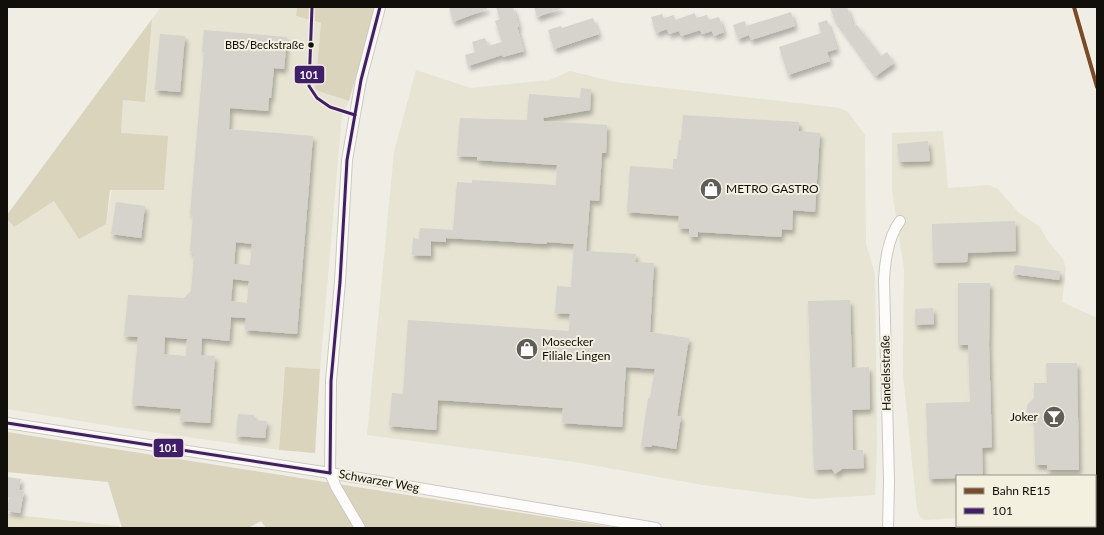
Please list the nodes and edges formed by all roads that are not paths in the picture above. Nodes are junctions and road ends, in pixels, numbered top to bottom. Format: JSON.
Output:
{"nodes":[{"id":1,"x":380,"y":7,"type":"edge"},
{"id":2,"x":900,"y":221,"type":"dead end"},
{"id":3,"x":7,"y":423,"type":"edge"},
{"id":4,"x":330,"y":473,"type":"junction"},
{"id":5,"x":360,"y":528,"type":"edge"},
{"id":6,"x":656,"y":528,"type":"edge"},
{"id":7,"x":888,"y":528,"type":"edge"},
{"id":8,"x":1002,"y":528,"type":"edge"},
{"id":9,"x":1097,"y":528,"type":"edge"}],
"edges":[{"from":1,"to":4,"type":"street"},
{"from":2,"to":7,"type":"street","name":"Handelsstraße"},
{"from":3,"to":4,"type":"street","name":"Schwarzer Weg"},
{"from":4,"to":5,"type":"street"},
{"from":4,"to":6,"type":"street","name":"Schwarzer Weg"},
{"from":8,"to":9,"type":"street"}]}
